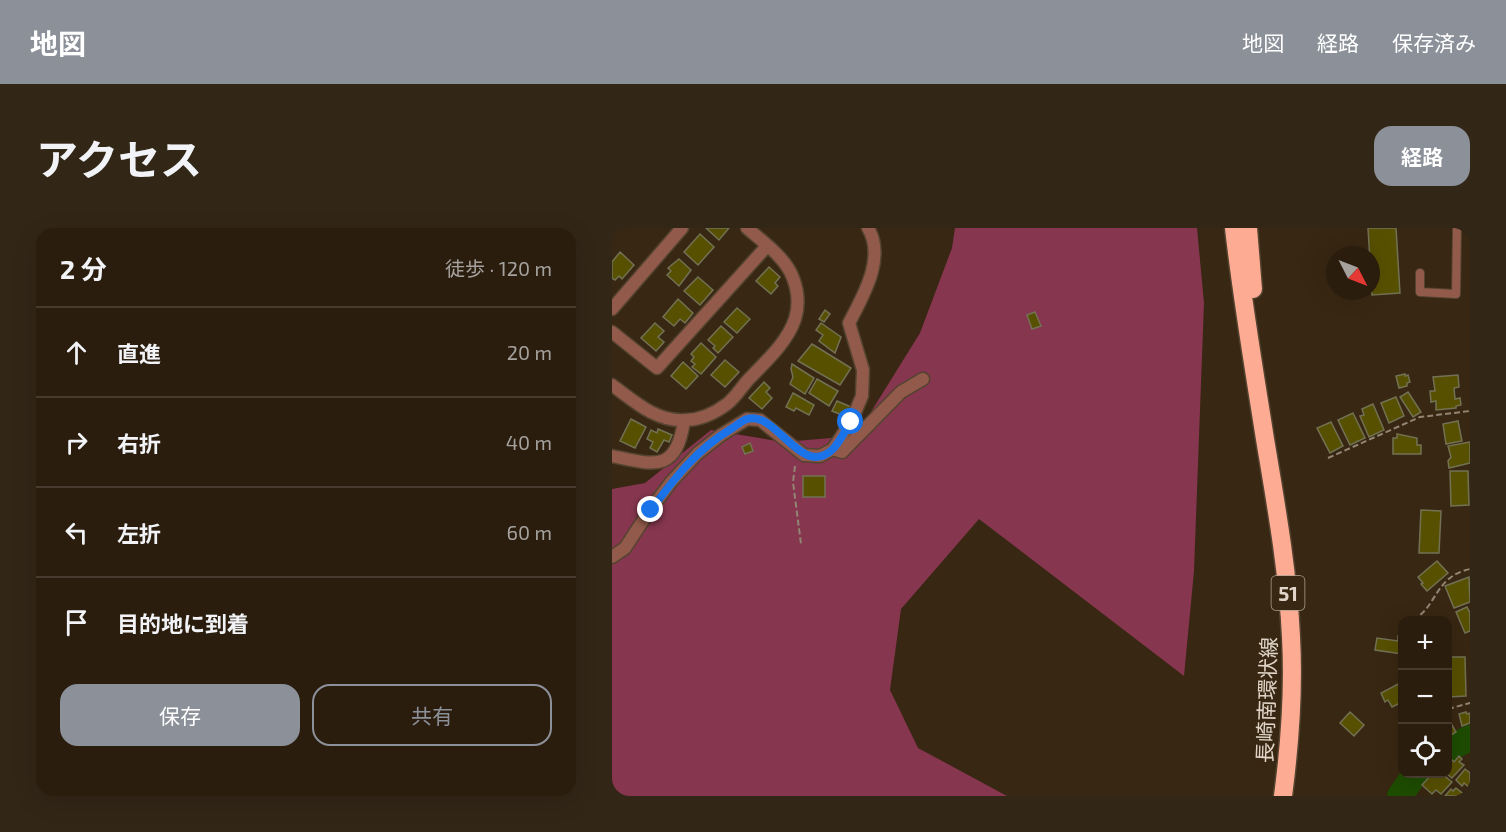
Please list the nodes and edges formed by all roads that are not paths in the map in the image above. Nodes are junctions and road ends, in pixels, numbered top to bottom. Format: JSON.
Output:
{"nodes":[{"id":1,"x":682,"y":228,"type":"edge"},
{"id":2,"x":747,"y":228,"type":"edge"},
{"id":3,"x":868,"y":228,"type":"edge"},
{"id":4,"x":1229,"y":228,"type":"edge"},
{"id":5,"x":1234,"y":228,"type":"edge"},
{"id":6,"x":1248,"y":228,"type":"edge"},
{"id":7,"x":1457,"y":228,"type":"edge"},
{"id":8,"x":767,"y":246,"type":"junction"},
{"id":9,"x":1420,"y":273,"type":"dead end"},
{"id":10,"x":1242,"y":299,"type":"junction"},
{"id":11,"x":612,"y":309,"type":"edge"},
{"id":12,"x":612,"y":332,"type":"edge"},
{"id":13,"x":923,"y":379,"type":"dead end"},
{"id":14,"x":612,"y":385,"type":"edge"},
{"id":15,"x":1257,"y":392,"type":"junction"},
{"id":16,"x":684,"y":420,"type":"junction"},
{"id":17,"x":833,"y":449,"type":"junction"},
{"id":18,"x":612,"y":456,"type":"edge"},
{"id":19,"x":612,"y":557,"type":"edge"},
{"id":20,"x":1283,"y":796,"type":"edge"}],
"edges":[{"from":1,"to":11,"type":"street"},
{"from":2,"to":8,"type":"street"},
{"from":3,"to":17,"type":"street"},
{"from":4,"to":10,"type":"highway","number":"51"},
{"from":5,"to":10,"type":"highway","number":"51"},
{"from":6,"to":15,"type":"highway","number":"51"},
{"from":7,"to":9,"type":"lane"},
{"from":8,"to":12,"type":"street"},
{"from":8,"to":16,"type":"street"},
{"from":10,"to":15,"type":"highway","number":"51"},
{"from":13,"to":17,"type":"street"},
{"from":14,"to":16,"type":"street"},
{"from":15,"to":20,"type":"highway","name":"長崎南環状線","number":"51"},
{"from":16,"to":18,"type":"street"},
{"from":17,"to":19,"type":"street"}]}
